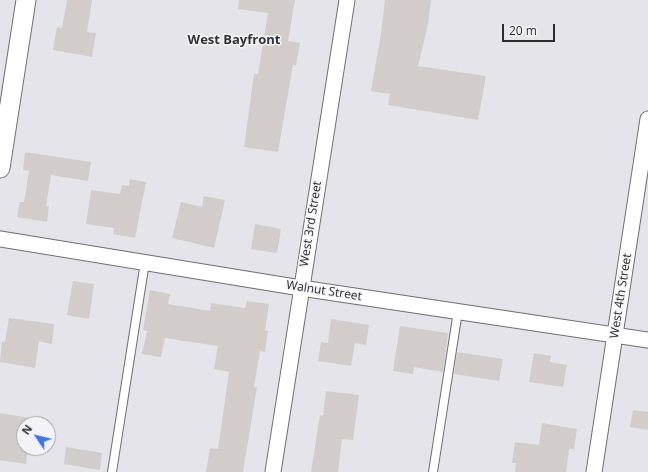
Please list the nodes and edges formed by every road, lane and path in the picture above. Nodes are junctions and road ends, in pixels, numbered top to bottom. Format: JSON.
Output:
{"nodes":[{"id":1,"x":26,"y":0,"type":"edge"},
{"id":2,"x":347,"y":0,"type":"edge"},
{"id":3,"x":648,"y":119,"type":"edge"},
{"id":4,"x":0,"y":168,"type":"edge"},
{"id":5,"x":0,"y":239,"type":"edge"},
{"id":6,"x":145,"y":262,"type":"junction"},
{"id":7,"x":301,"y":288,"type":"junction"},
{"id":8,"x":458,"y":311,"type":"junction"},
{"id":9,"x":615,"y":335,"type":"junction"},
{"id":10,"x":648,"y":340,"type":"edge"},
{"id":11,"x":112,"y":472,"type":"edge"},
{"id":12,"x":273,"y":472,"type":"edge"},
{"id":13,"x":433,"y":472,"type":"edge"},
{"id":14,"x":594,"y":472,"type":"edge"}],
"edges":[{"from":1,"to":4,"type":"street"},
{"from":2,"to":7,"type":"street","name":"West 3rd Street"},
{"from":3,"to":9,"type":"street","name":"West 4th Street"},
{"from":5,"to":6,"type":"street","name":"Walnut Street"},
{"from":6,"to":7,"type":"street","name":"Walnut Street"},
{"from":6,"to":11,"type":"lane"},
{"from":7,"to":8,"type":"street","name":"Walnut Street"},
{"from":7,"to":12,"type":"street","name":"West 3rd Street"},
{"from":8,"to":9,"type":"street","name":"Walnut Street"},
{"from":8,"to":13,"type":"lane"},
{"from":9,"to":10,"type":"street","name":"Walnut Street"},
{"from":9,"to":14,"type":"street","name":"West 4th Street"}]}
